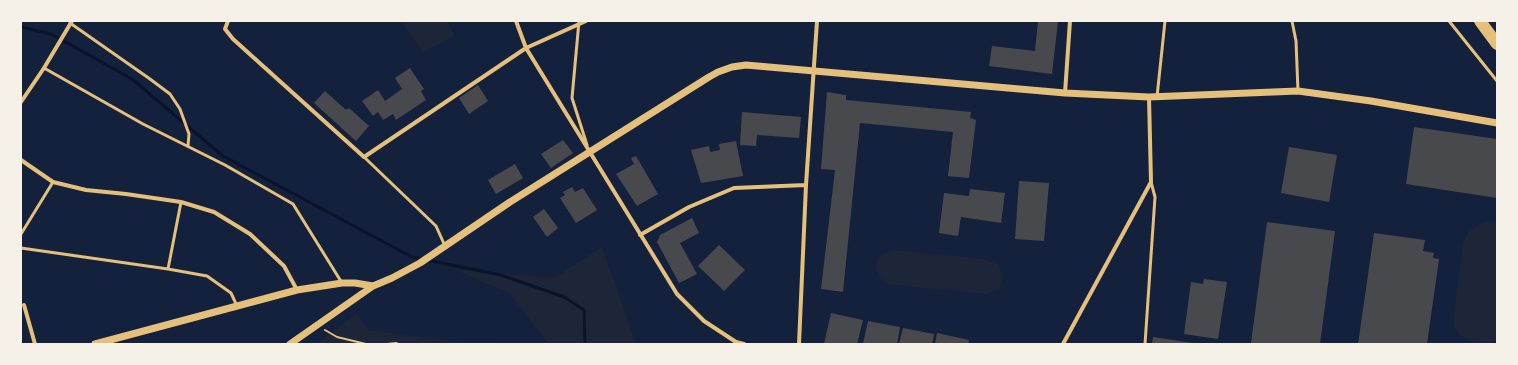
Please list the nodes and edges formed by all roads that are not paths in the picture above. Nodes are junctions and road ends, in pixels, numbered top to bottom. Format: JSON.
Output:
{"nodes":[{"id":1,"x":228,"y":21,"type":"edge"},
{"id":2,"x":516,"y":21,"type":"edge"},
{"id":3,"x":586,"y":21,"type":"edge"},
{"id":4,"x":817,"y":21,"type":"edge"},
{"id":5,"x":1070,"y":21,"type":"edge"},
{"id":6,"x":1165,"y":21,"type":"edge"},
{"id":7,"x":1292,"y":21,"type":"edge"},
{"id":8,"x":1449,"y":21,"type":"edge"},
{"id":9,"x":1480,"y":21,"type":"edge"},
{"id":10,"x":71,"y":22,"type":"edge"},
{"id":11,"x":579,"y":23,"type":"edge"},
{"id":12,"x":1497,"y":44,"type":"edge"},
{"id":13,"x":526,"y":48,"type":"junction"},
{"id":14,"x":44,"y":68,"type":"junction"},
{"id":15,"x":814,"y":70,"type":"junction"},
{"id":16,"x":1497,"y":81,"type":"edge"},
{"id":17,"x":1298,"y":92,"type":"junction"},
{"id":18,"x":1065,"y":93,"type":"junction"},
{"id":19,"x":1149,"y":97,"type":"junction"},
{"id":20,"x":1157,"y":97,"type":"junction"},
{"id":21,"x":21,"y":102,"type":"edge"},
{"id":22,"x":1497,"y":124,"type":"edge"},
{"id":23,"x":188,"y":146,"type":"junction"},
{"id":24,"x":589,"y":152,"type":"junction"},
{"id":25,"x":364,"y":157,"type":"junction"},
{"id":26,"x":21,"y":160,"type":"edge"},
{"id":27,"x":53,"y":182,"type":"junction"},
{"id":28,"x":1151,"y":182,"type":"junction"},
{"id":29,"x":806,"y":185,"type":"junction"},
{"id":30,"x":182,"y":202,"type":"junction"},
{"id":31,"x":21,"y":234,"type":"edge"},
{"id":32,"x":640,"y":235,"type":"junction"},
{"id":33,"x":445,"y":246,"type":"junction"},
{"id":34,"x":21,"y":248,"type":"edge"},
{"id":35,"x":168,"y":269,"type":"junction"},
{"id":36,"x":342,"y":283,"type":"junction"},
{"id":37,"x":373,"y":286,"type":"junction"},
{"id":38,"x":297,"y":290,"type":"junction"},
{"id":39,"x":24,"y":305,"type":"dead end"},
{"id":40,"x":237,"y":306,"type":"junction"},
{"id":41,"x":35,"y":344,"type":"edge"},
{"id":42,"x":95,"y":344,"type":"edge"},
{"id":43,"x":290,"y":344,"type":"edge"},
{"id":44,"x":744,"y":344,"type":"edge"},
{"id":45,"x":799,"y":344,"type":"edge"},
{"id":46,"x":1063,"y":344,"type":"edge"},
{"id":47,"x":1145,"y":344,"type":"edge"}],
"edges":[{"from":1,"to":25,"type":"street"},
{"from":2,"to":13,"type":"street"},
{"from":3,"to":11,"type":"street"},
{"from":4,"to":15,"type":"street"},
{"from":5,"to":18,"type":"street"},
{"from":6,"to":20,"type":"lane"},
{"from":7,"to":17,"type":"lane"},
{"from":8,"to":16,"type":"lane"},
{"from":9,"to":12,"type":"highway"},
{"from":10,"to":14,"type":"street"},
{"from":10,"to":23,"type":"lane"},
{"from":11,"to":13,"type":"street"},
{"from":11,"to":24,"type":"lane"},
{"from":13,"to":24,"type":"street"},
{"from":13,"to":25,"type":"street"},
{"from":14,"to":21,"type":"street"},
{"from":14,"to":23,"type":"lane"},
{"from":15,"to":18,"type":"street"},
{"from":15,"to":24,"type":"street"},
{"from":15,"to":29,"type":"street"},
{"from":17,"to":20,"type":"street"},
{"from":17,"to":22,"type":"street"},
{"from":18,"to":19,"type":"street"},
{"from":19,"to":20,"type":"street"},
{"from":19,"to":28,"type":"street"},
{"from":23,"to":36,"type":"lane"},
{"from":24,"to":32,"type":"street"},
{"from":24,"to":33,"type":"street"},
{"from":25,"to":33,"type":"lane"},
{"from":26,"to":27,"type":"street"},
{"from":27,"to":30,"type":"street"},
{"from":27,"to":31,"type":"lane"},
{"from":28,"to":46,"type":"street"},
{"from":28,"to":47,"type":"lane"},
{"from":29,"to":32,"type":"street"},
{"from":29,"to":45,"type":"street"},
{"from":30,"to":35,"type":"lane"},
{"from":30,"to":38,"type":"street"},
{"from":32,"to":44,"type":"street"},
{"from":33,"to":37,"type":"street"},
{"from":34,"to":35,"type":"lane"},
{"from":35,"to":40,"type":"lane"},
{"from":36,"to":37,"type":"street"},
{"from":36,"to":38,"type":"street"},
{"from":37,"to":43,"type":"street"},
{"from":38,"to":40,"type":"street"},
{"from":39,"to":41,"type":"street"},
{"from":40,"to":42,"type":"street"}]}
